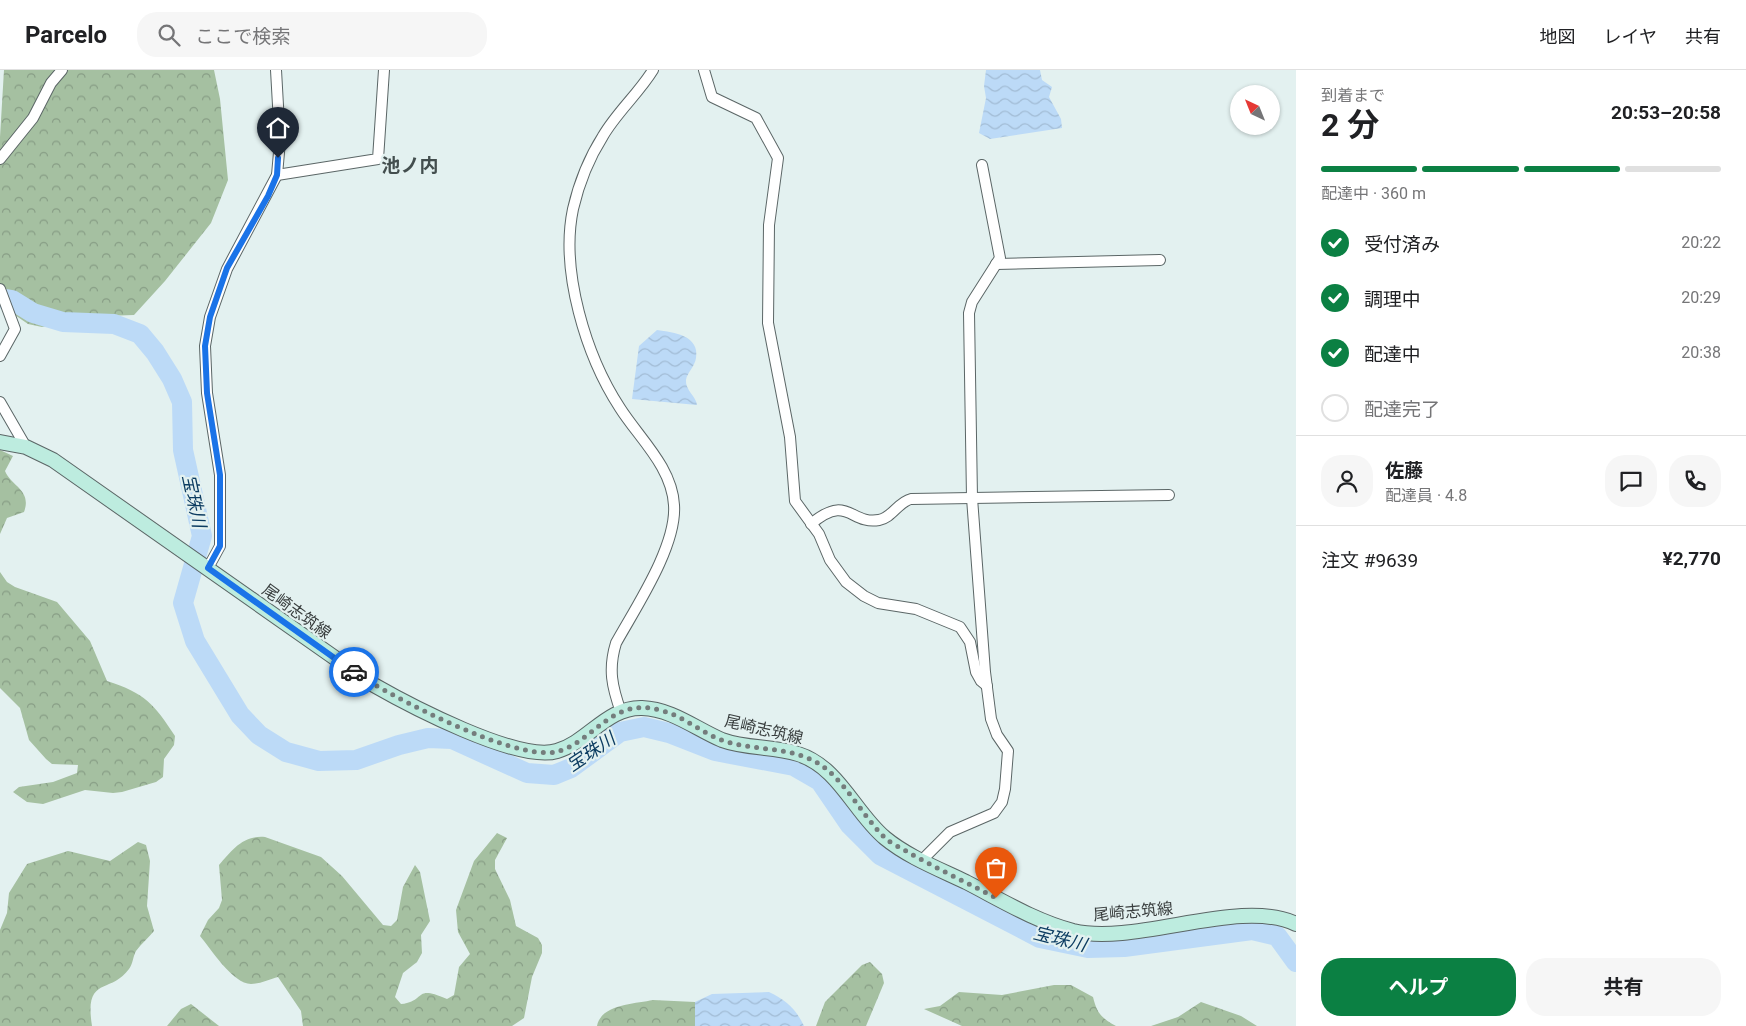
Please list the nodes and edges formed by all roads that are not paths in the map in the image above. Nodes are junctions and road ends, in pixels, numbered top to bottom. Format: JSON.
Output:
{"nodes":[{"id":1,"x":62,"y":70,"type":"edge"},
{"id":2,"x":276,"y":70,"type":"edge"},
{"id":3,"x":384,"y":70,"type":"edge"},
{"id":4,"x":653,"y":70,"type":"edge"},
{"id":5,"x":704,"y":70,"type":"edge"},
{"id":6,"x":0,"y":159,"type":"edge"},
{"id":7,"x":982,"y":165,"type":"dead end"},
{"id":8,"x":277,"y":175,"type":"junction"},
{"id":9,"x":1160,"y":260,"type":"dead end"},
{"id":10,"x":996,"y":264,"type":"junction"},
{"id":11,"x":0,"y":289,"type":"edge"},
{"id":12,"x":0,"y":356,"type":"edge"},
{"id":13,"x":0,"y":402,"type":"edge"},
{"id":14,"x":0,"y":442,"type":"edge"},
{"id":15,"x":26,"y":447,"type":"junction"},
{"id":16,"x":1170,"y":495,"type":"dead end"},
{"id":17,"x":972,"y":498,"type":"junction"},
{"id":18,"x":811,"y":524,"type":"junction"},
{"id":19,"x":206,"y":566,"type":"junction"},
{"id":20,"x":987,"y":686,"type":"junction"},
{"id":21,"x":621,"y":712,"type":"junction"},
{"id":22,"x":922,"y":860,"type":"junction"},
{"id":23,"x":1296,"y":924,"type":"edge"}],
"edges":[{"from":1,"to":6,"type":"street"},
{"from":2,"to":8,"type":"street"},
{"from":3,"to":8,"type":"street"},
{"from":4,"to":21,"type":"street"},
{"from":5,"to":18,"type":"street"},
{"from":7,"to":10,"type":"street"},
{"from":8,"to":19,"type":"street"},
{"from":9,"to":10,"type":"street"},
{"from":10,"to":17,"type":"street"},
{"from":11,"to":12,"type":"street"},
{"from":13,"to":15,"type":"street"},
{"from":14,"to":15,"type":"main road","name":"尾崎志筑線"},
{"from":15,"to":19,"type":"main road","name":"尾崎志筑線"},
{"from":16,"to":17,"type":"street"},
{"from":17,"to":18,"type":"street"},
{"from":17,"to":20,"type":"street"},
{"from":18,"to":20,"type":"street"},
{"from":19,"to":21,"type":"main road","name":"尾崎志筑線"},
{"from":20,"to":22,"type":"street"},
{"from":21,"to":22,"type":"main road","name":"尾崎志筑線"},
{"from":22,"to":23,"type":"main road","name":"尾崎志筑線"}]}
